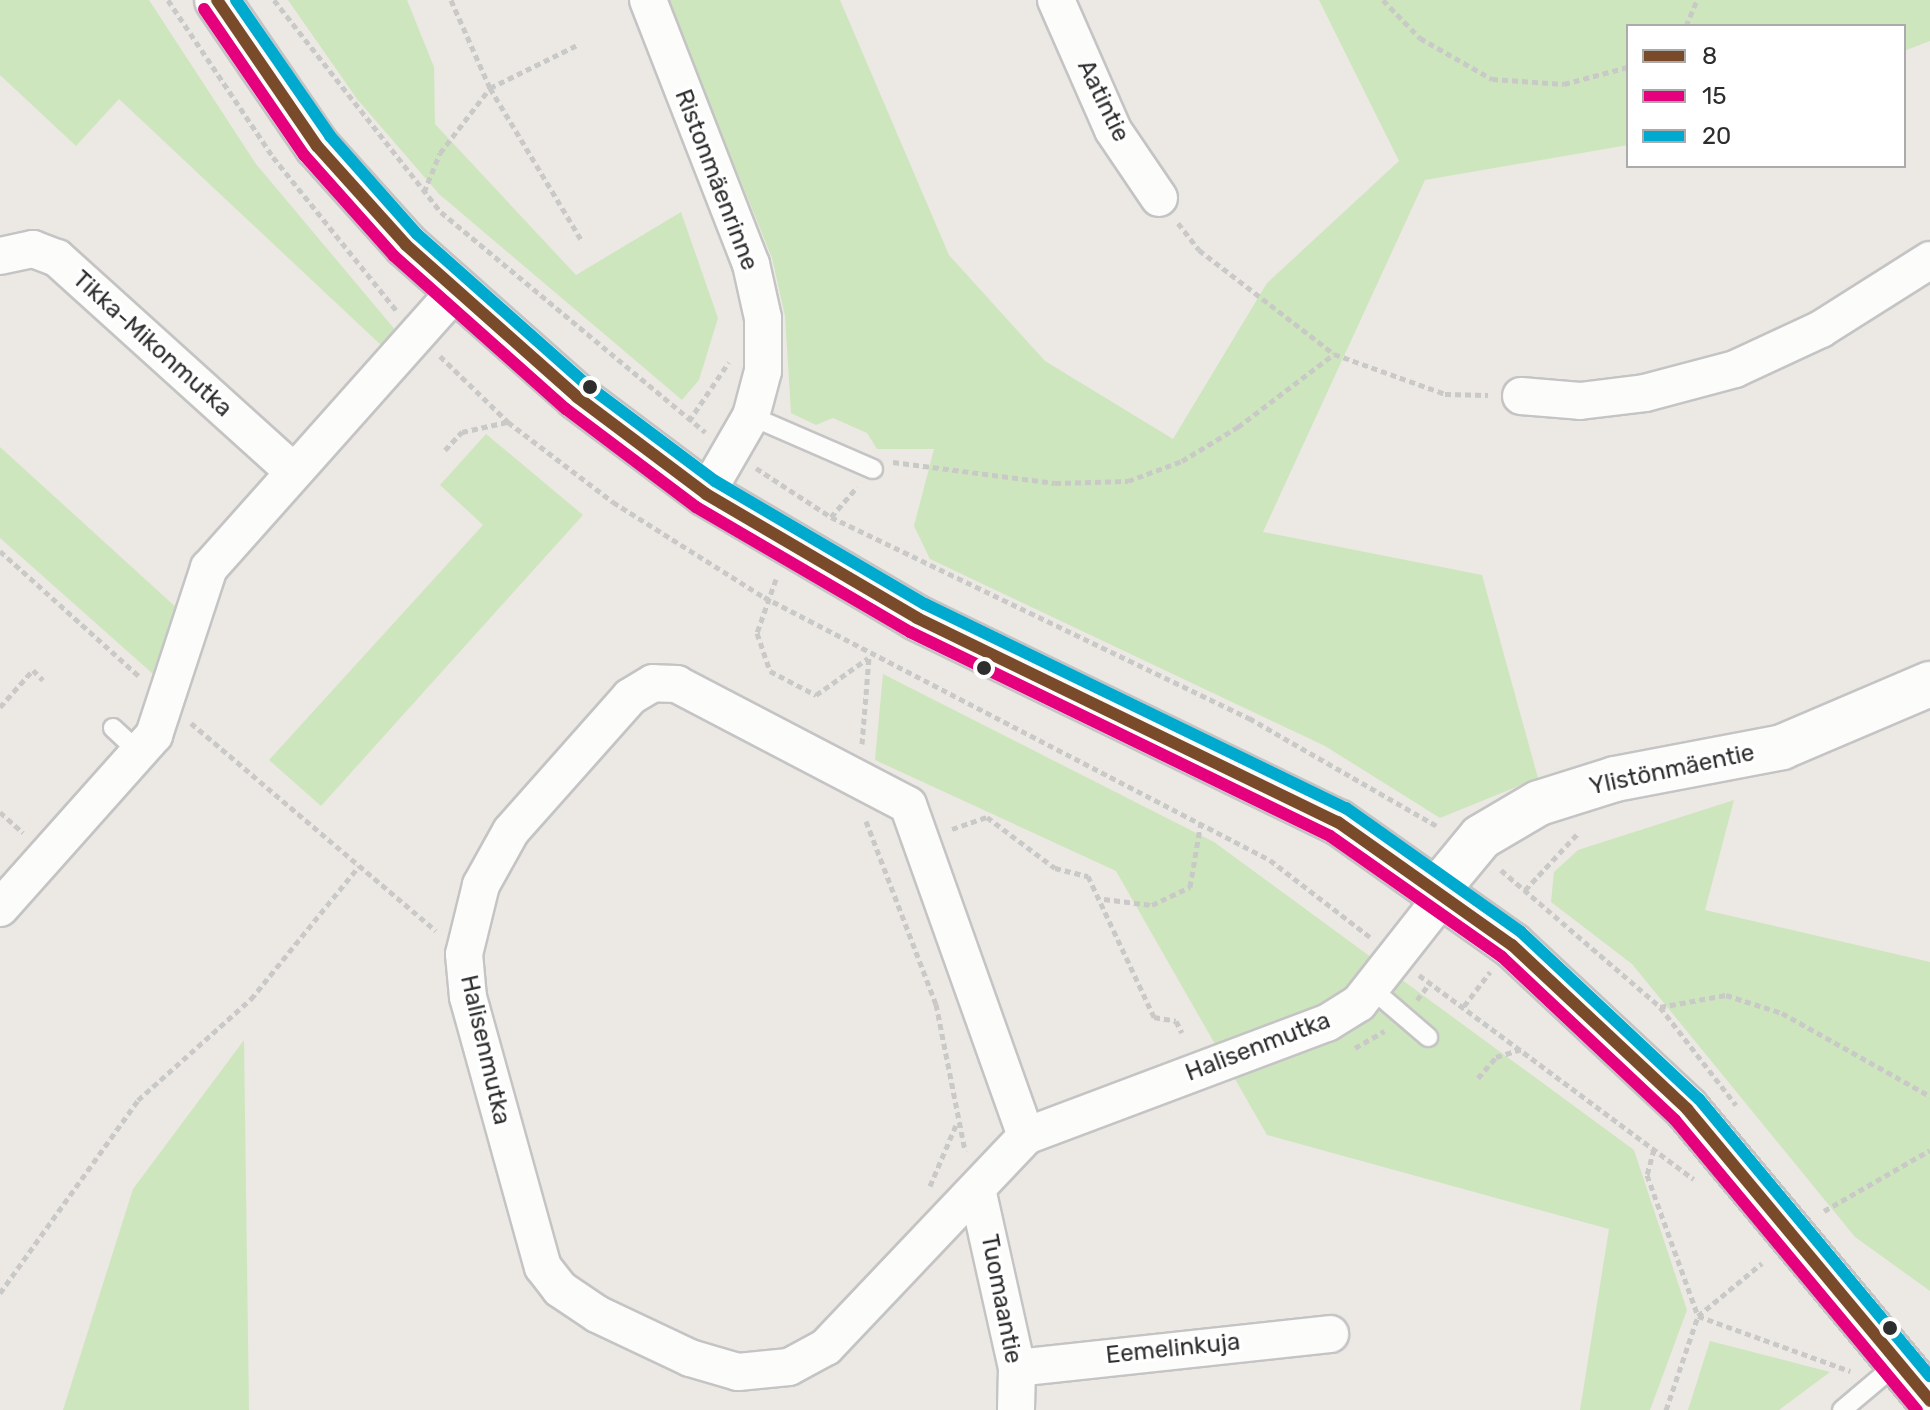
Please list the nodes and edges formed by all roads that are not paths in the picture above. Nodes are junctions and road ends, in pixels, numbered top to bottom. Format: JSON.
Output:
{"nodes":[{"id":1,"x":217,"y":0,"type":"edge"},
{"id":2,"x":648,"y":0,"type":"edge"},
{"id":3,"x":1056,"y":0,"type":"edge"},
{"id":4,"x":1159,"y":198,"type":"road end"},
{"id":5,"x":0,"y":256,"type":"edge"},
{"id":6,"x":1930,"y":260,"type":"edge"},
{"id":7,"x":454,"y":293,"type":"junction"},
{"id":8,"x":1521,"y":396,"type":"road end"},
{"id":9,"x":751,"y":416,"type":"junction"},
{"id":10,"x":873,"y":469,"type":"road end"},
{"id":11,"x":292,"y":470,"type":"junction"},
{"id":12,"x":706,"y":494,"type":"junction"},
{"id":13,"x":1930,"y":684,"type":"edge"},
{"id":14,"x":1441,"y":892,"type":"junction"},
{"id":15,"x":0,"y":908,"type":"edge"},
{"id":16,"x":1372,"y":989,"type":"junction"},
{"id":17,"x":1428,"y":1037,"type":"dead end"},
{"id":18,"x":1026,"y":1136,"type":"junction"},
{"id":19,"x":977,"y":1189,"type":"junction"},
{"id":20,"x":1330,"y":1334,"type":"dead end"},
{"id":21,"x":1017,"y":1368,"type":"junction"},
{"id":22,"x":1885,"y":1371,"type":"junction"},
{"id":23,"x":1930,"y":1401,"type":"edge"},
{"id":24,"x":1016,"y":1410,"type":"edge"},
{"id":25,"x":1842,"y":1410,"type":"edge"}],
"edges":[{"from":1,"to":7,"type":"street"},
{"from":2,"to":9,"type":"street","name":"Ristonmäenrinne"},
{"from":3,"to":4,"type":"street","name":"Aatintie"},
{"from":5,"to":11,"type":"street","name":"Tikka-Mikonmutka"},
{"from":6,"to":8,"type":"street"},
{"from":7,"to":11,"type":"street"},
{"from":7,"to":12,"type":"street"},
{"from":9,"to":10,"type":"lane"},
{"from":9,"to":12,"type":"street","name":"Ristonmäenrinne"},
{"from":11,"to":15,"type":"street"},
{"from":12,"to":14,"type":"street"},
{"from":13,"to":14,"type":"street","name":"Ylistönmäentie"},
{"from":14,"to":16,"type":"street","name":"Halisenmutka"},
{"from":14,"to":22,"type":"street"},
{"from":16,"to":17,"type":"lane"},
{"from":16,"to":18,"type":"street","name":"Halisenmutka"},
{"from":18,"to":19,"type":"street","name":"Halisenmutka"},
{"from":18,"to":19,"type":"street","name":"Halisenmutka"},
{"from":19,"to":21,"type":"street","name":"Tuomaantie"},
{"from":20,"to":21,"type":"street","name":"Eemelinkuja"},
{"from":21,"to":24,"type":"street","name":"Tuomaantie"},
{"from":22,"to":23,"type":"street"},
{"from":22,"to":25,"type":"lane"}]}
